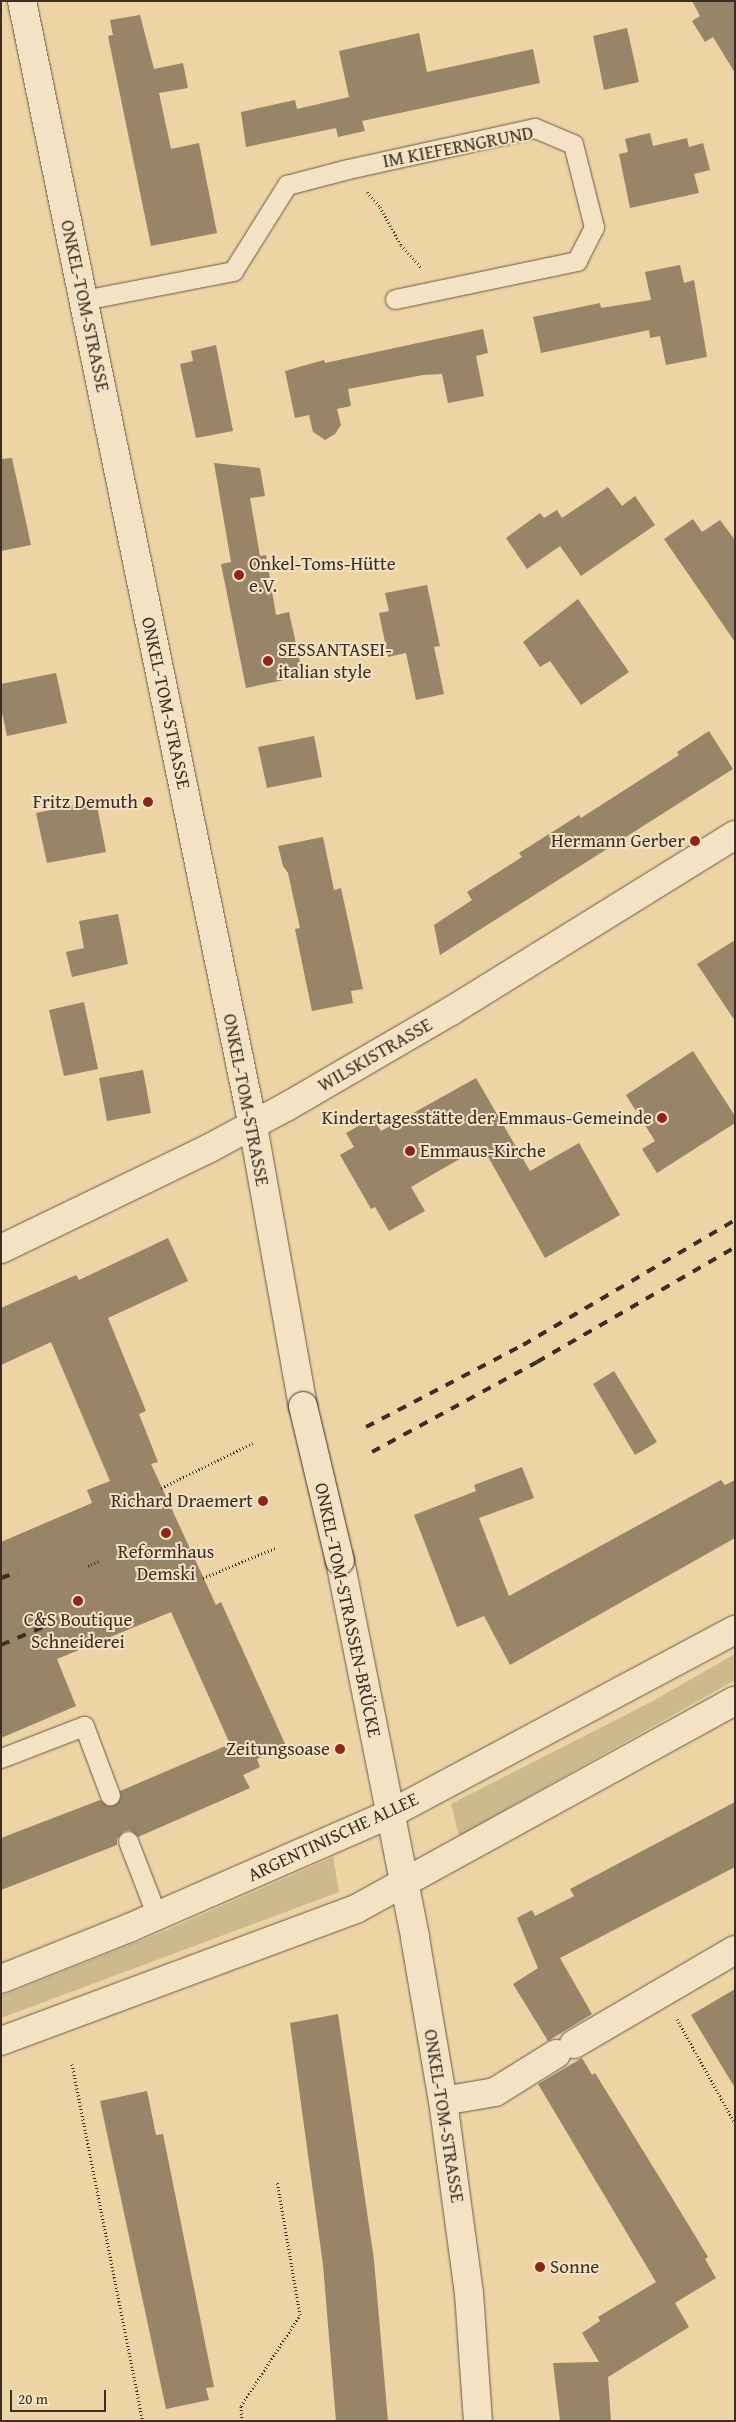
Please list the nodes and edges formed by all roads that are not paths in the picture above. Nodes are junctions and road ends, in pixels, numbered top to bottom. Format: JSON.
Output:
{"nodes":[{"id":1,"x":22,"y":1,"type":"edge"},
{"id":2,"x":395,"y":299,"type":"dead end"},
{"id":3,"x":83,"y":300,"type":"junction"},
{"id":4,"x":735,"y":835,"type":"edge"},
{"id":5,"x":252,"y":1126,"type":"junction"},
{"id":6,"x":1,"y":1249,"type":"edge"},
{"id":7,"x":303,"y":1406,"type":"joint"},
{"id":8,"x":735,"y":1630,"type":"edge"},
{"id":9,"x":735,"y":1701,"type":"edge"},
{"id":10,"x":1,"y":1758,"type":"edge"},
{"id":11,"x":110,"y":1795,"type":"dead end"},
{"id":12,"x":390,"y":1814,"type":"junction"},
{"id":13,"x":128,"y":1841,"type":"dead end"},
{"id":14,"x":404,"y":1884,"type":"junction"},
{"id":15,"x":157,"y":1916,"type":"junction"},
{"id":16,"x":735,"y":1950,"type":"edge"},
{"id":17,"x":1,"y":1979,"type":"edge"},
{"id":18,"x":1,"y":2041,"type":"edge"},
{"id":19,"x":443,"y":2100,"type":"junction"},
{"id":20,"x":478,"y":2421,"type":"edge"}],
"edges":[{"from":1,"to":3,"type":"main road","name":"ONKEL-TOM-STRASSE"},
{"from":2,"to":3,"type":"lane","name":"IM KIEFERNGRUND"},
{"from":3,"to":5,"type":"main road","name":"ONKEL-TOM-STRASSE"},
{"from":4,"to":5,"type":"main road","name":"WILSKISTRASSE"},
{"from":5,"to":6,"type":"main road","name":"WILSKISTRASSE"},
{"from":5,"to":7,"type":"main road","name":"ONKEL-TOM-STRASSE"},
{"from":7,"to":12,"type":"main road","name":"ONKEL-TOM-STRASSEN-BRÜCKE","bridge":true},
{"from":8,"to":12,"type":"main road","name":"ARGENTINISCHE ALLEE"},
{"from":9,"to":14,"type":"main road"},
{"from":10,"to":11,"type":"lane"},
{"from":12,"to":14,"type":"main road","name":"ONKEL-TOM-STRASSE"},
{"from":12,"to":15,"type":"main road","name":"ARGENTINISCHE ALLEE"},
{"from":13,"to":15,"type":"lane"},
{"from":14,"to":18,"type":"main road"},
{"from":14,"to":19,"type":"main road","name":"ONKEL-TOM-STRASSE"},
{"from":15,"to":17,"type":"main road","name":"ARGENTINISCHE ALLEE"},
{"from":16,"to":19,"type":"main road"},
{"from":19,"to":20,"type":"main road","name":"ONKEL-TOM-STRASSE"}]}
